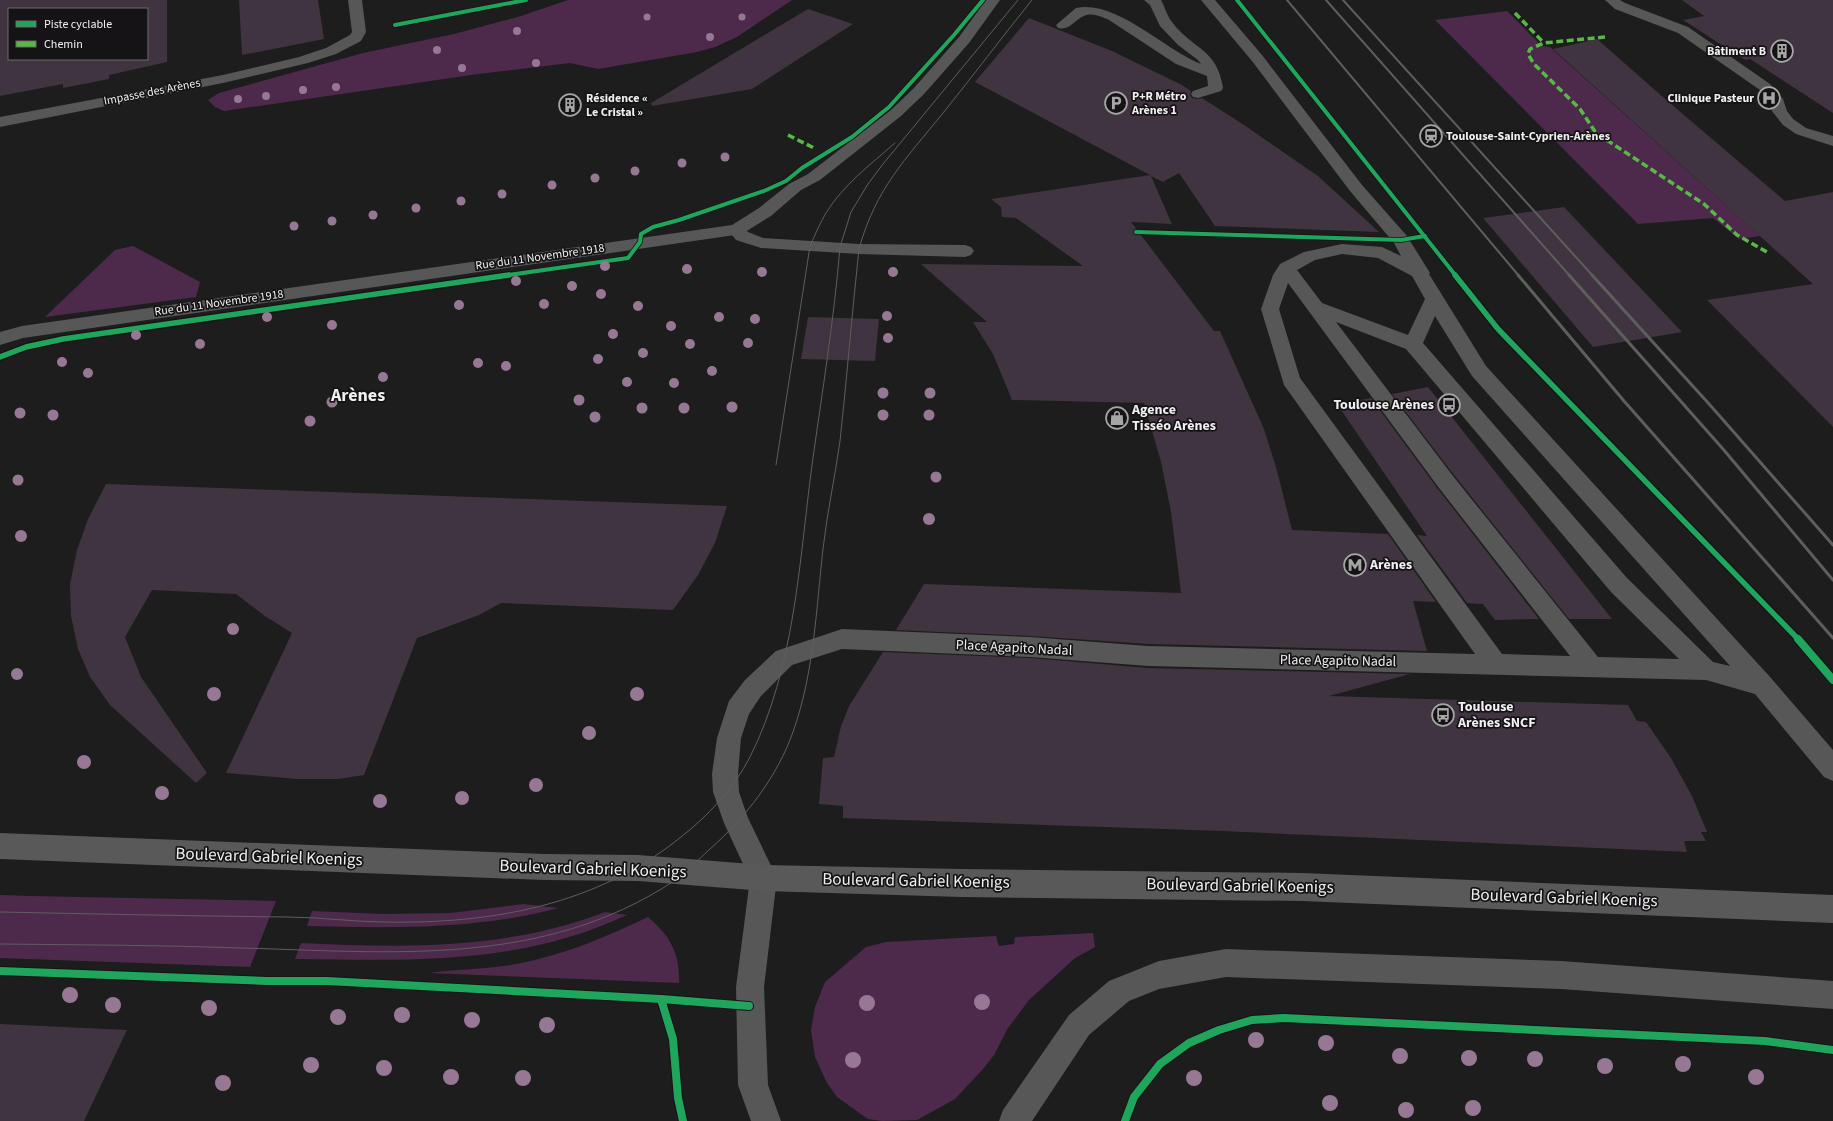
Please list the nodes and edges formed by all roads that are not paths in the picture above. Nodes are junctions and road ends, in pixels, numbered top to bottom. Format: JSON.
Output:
{"nodes":[{"id":1,"x":355,"y":0,"type":"edge"},
{"id":2,"x":993,"y":0,"type":"edge"},
{"id":3,"x":1109,"y":0,"type":"edge"},
{"id":4,"x":1208,"y":0,"type":"edge"},
{"id":5,"x":1612,"y":0,"type":"edge"},
{"id":6,"x":1153,"y":2,"type":"edge"},
{"id":7,"x":1081,"y":11,"type":"junction"},
{"id":8,"x":1063,"y":25,"type":"dead end"},
{"id":9,"x":1214,"y":74,"type":"junction"},
{"id":10,"x":1198,"y":94,"type":"dead end"},
{"id":11,"x":0,"y":122,"type":"edge"},
{"id":12,"x":1833,"y":141,"type":"edge"},
{"id":13,"x":736,"y":230,"type":"junction"},
{"id":14,"x":965,"y":251,"type":"dead end"},
{"id":15,"x":1286,"y":268,"type":"junction"},
{"id":16,"x":1421,"y":273,"type":"junction"},
{"id":17,"x":1434,"y":299,"type":"junction"},
{"id":18,"x":1315,"y":307,"type":"junction"},
{"id":19,"x":0,"y":338,"type":"edge"},
{"id":20,"x":1413,"y":344,"type":"junction"},
{"id":21,"x":1496,"y":665,"type":"junction"},
{"id":22,"x":1592,"y":667,"type":"junction"},
{"id":23,"x":1706,"y":670,"type":"junction"},
{"id":24,"x":1763,"y":686,"type":"junction"},
{"id":25,"x":1833,"y":769,"type":"edge"},
{"id":26,"x":0,"y":846,"type":"edge"},
{"id":27,"x":764,"y":878,"type":"junction"},
{"id":28,"x":1833,"y":909,"type":"edge"},
{"id":29,"x":1833,"y":995,"type":"edge"},
{"id":30,"x":766,"y":1121,"type":"edge"},
{"id":31,"x":1014,"y":1121,"type":"edge"}],
"edges":[{"from":1,"to":11,"type":"street","name":"Impasse des Arènes"},
{"from":2,"to":13,"type":"street","name":"Rue du 11 Novembre 1918"},
{"from":3,"to":7,"type":"street"},
{"from":4,"to":16,"type":"street"},
{"from":5,"to":12,"type":"street"},
{"from":6,"to":9,"type":"street"},
{"from":7,"to":8,"type":"street"},
{"from":7,"to":9,"type":"street"},
{"from":9,"to":10,"type":"street"},
{"from":13,"to":14,"type":"street"},
{"from":13,"to":19,"type":"street","name":"Rue du 11 Novembre 1918"},
{"from":15,"to":16,"type":"street"},
{"from":15,"to":18,"type":"street"},
{"from":15,"to":21,"type":"street"},
{"from":16,"to":17,"type":"street"},
{"from":17,"to":20,"type":"street"},
{"from":17,"to":24,"type":"street"},
{"from":18,"to":20,"type":"street"},
{"from":18,"to":22,"type":"street"},
{"from":20,"to":23,"type":"street"},
{"from":21,"to":22,"type":"street","name":"Place Agapito Nadal"},
{"from":21,"to":27,"type":"street","name":"Place Agapito Nadal"},
{"from":22,"to":23,"type":"street","name":"Place Agapito Nadal"},
{"from":23,"to":24,"type":"street","name":"Place Agapito Nadal"},
{"from":24,"to":25,"type":"street"},
{"from":26,"to":27,"type":"main road","name":"Boulevard Gabriel Koenigs"},
{"from":27,"to":28,"type":"main road","name":"Boulevard Gabriel Koenigs"},
{"from":27,"to":30,"type":"street"},
{"from":29,"to":31,"type":"street"}]}
